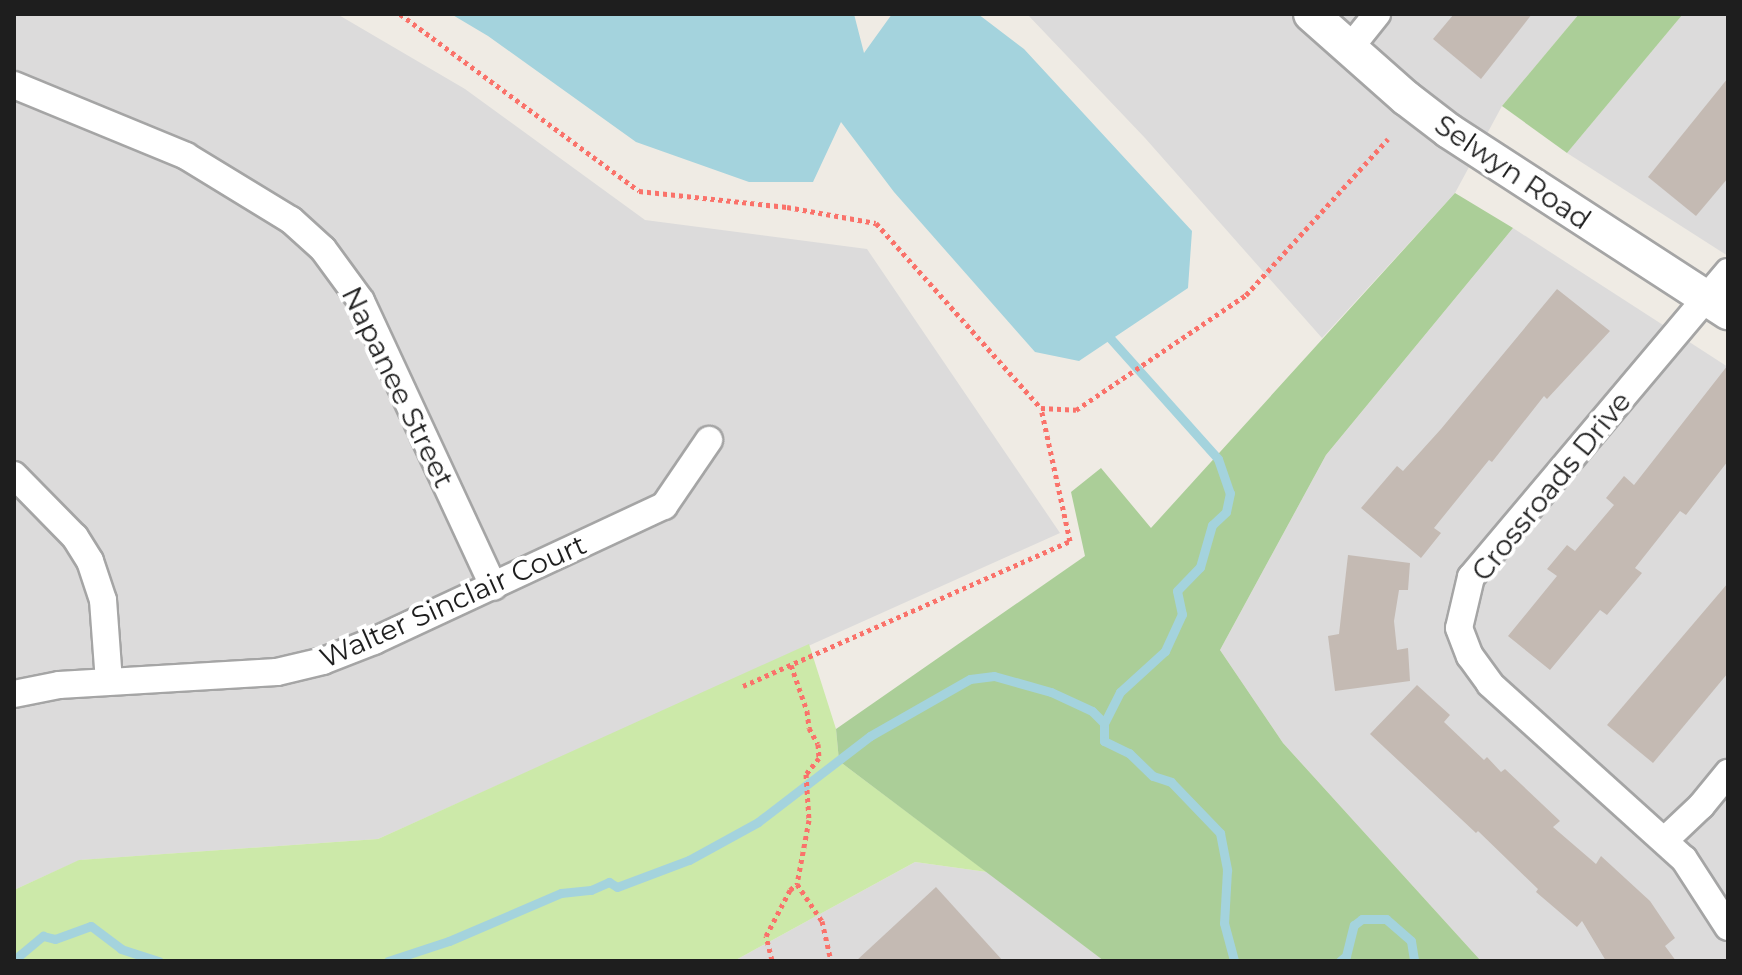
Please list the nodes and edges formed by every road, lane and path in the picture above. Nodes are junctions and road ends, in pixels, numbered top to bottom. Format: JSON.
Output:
{"nodes":[{"id":1,"x":400,"y":14,"type":"edge"},
{"id":2,"x":1311,"y":14,"type":"edge"},
{"id":3,"x":1377,"y":14,"type":"edge"},
{"id":4,"x":1349,"y":49,"type":"junction"},
{"id":5,"x":14,"y":85,"type":"edge"},
{"id":6,"x":1388,"y":139,"type":"dead end"},
{"id":7,"x":1728,"y":272,"type":"edge"},
{"id":8,"x":1717,"y":305,"type":"edge"},
{"id":9,"x":1041,"y":408,"type":"junction"},
{"id":10,"x":709,"y":440,"type":"dead end"},
{"id":11,"x":14,"y":475,"type":"edge"},
{"id":12,"x":494,"y":587,"type":"junction"},
{"id":13,"x":791,"y":665,"type":"junction"},
{"id":14,"x":109,"y":681,"type":"junction"},
{"id":15,"x":743,"y":686,"type":"dead end"},
{"id":16,"x":14,"y":694,"type":"edge"},
{"id":17,"x":1728,"y":773,"type":"edge"},
{"id":18,"x":1665,"y":840,"type":"junction"},
{"id":19,"x":797,"y":884,"type":"junction"},
{"id":20,"x":1728,"y":927,"type":"edge"},
{"id":21,"x":772,"y":960,"type":"edge"},
{"id":22,"x":831,"y":961,"type":"edge"}],
"edges":[{"from":1,"to":9,"type":"path"},
{"from":2,"to":4,"type":"street","name":"Selwyn Road"},
{"from":3,"to":4,"type":"street"},
{"from":4,"to":8,"type":"street","name":"Selwyn Road"},
{"from":5,"to":12,"type":"street","name":"Napanee Street"},
{"from":6,"to":9,"type":"path"},
{"from":7,"to":8,"type":"street","name":"Crossroads Drive"},
{"from":8,"to":18,"type":"street","name":"Crossroads Drive"},
{"from":9,"to":13,"type":"path"},
{"from":10,"to":12,"type":"street","name":"Walter Sinclair Court"},
{"from":11,"to":14,"type":"street"},
{"from":12,"to":14,"type":"street","name":"Walter Sinclair Court"},
{"from":13,"to":15,"type":"path"},
{"from":13,"to":19,"type":"path"},
{"from":14,"to":16,"type":"street","name":"Walter Sinclair Court"},
{"from":17,"to":18,"type":"street"},
{"from":18,"to":20,"type":"street","name":"Crossroads Drive"},
{"from":19,"to":21,"type":"path"},
{"from":19,"to":22,"type":"path"}]}
